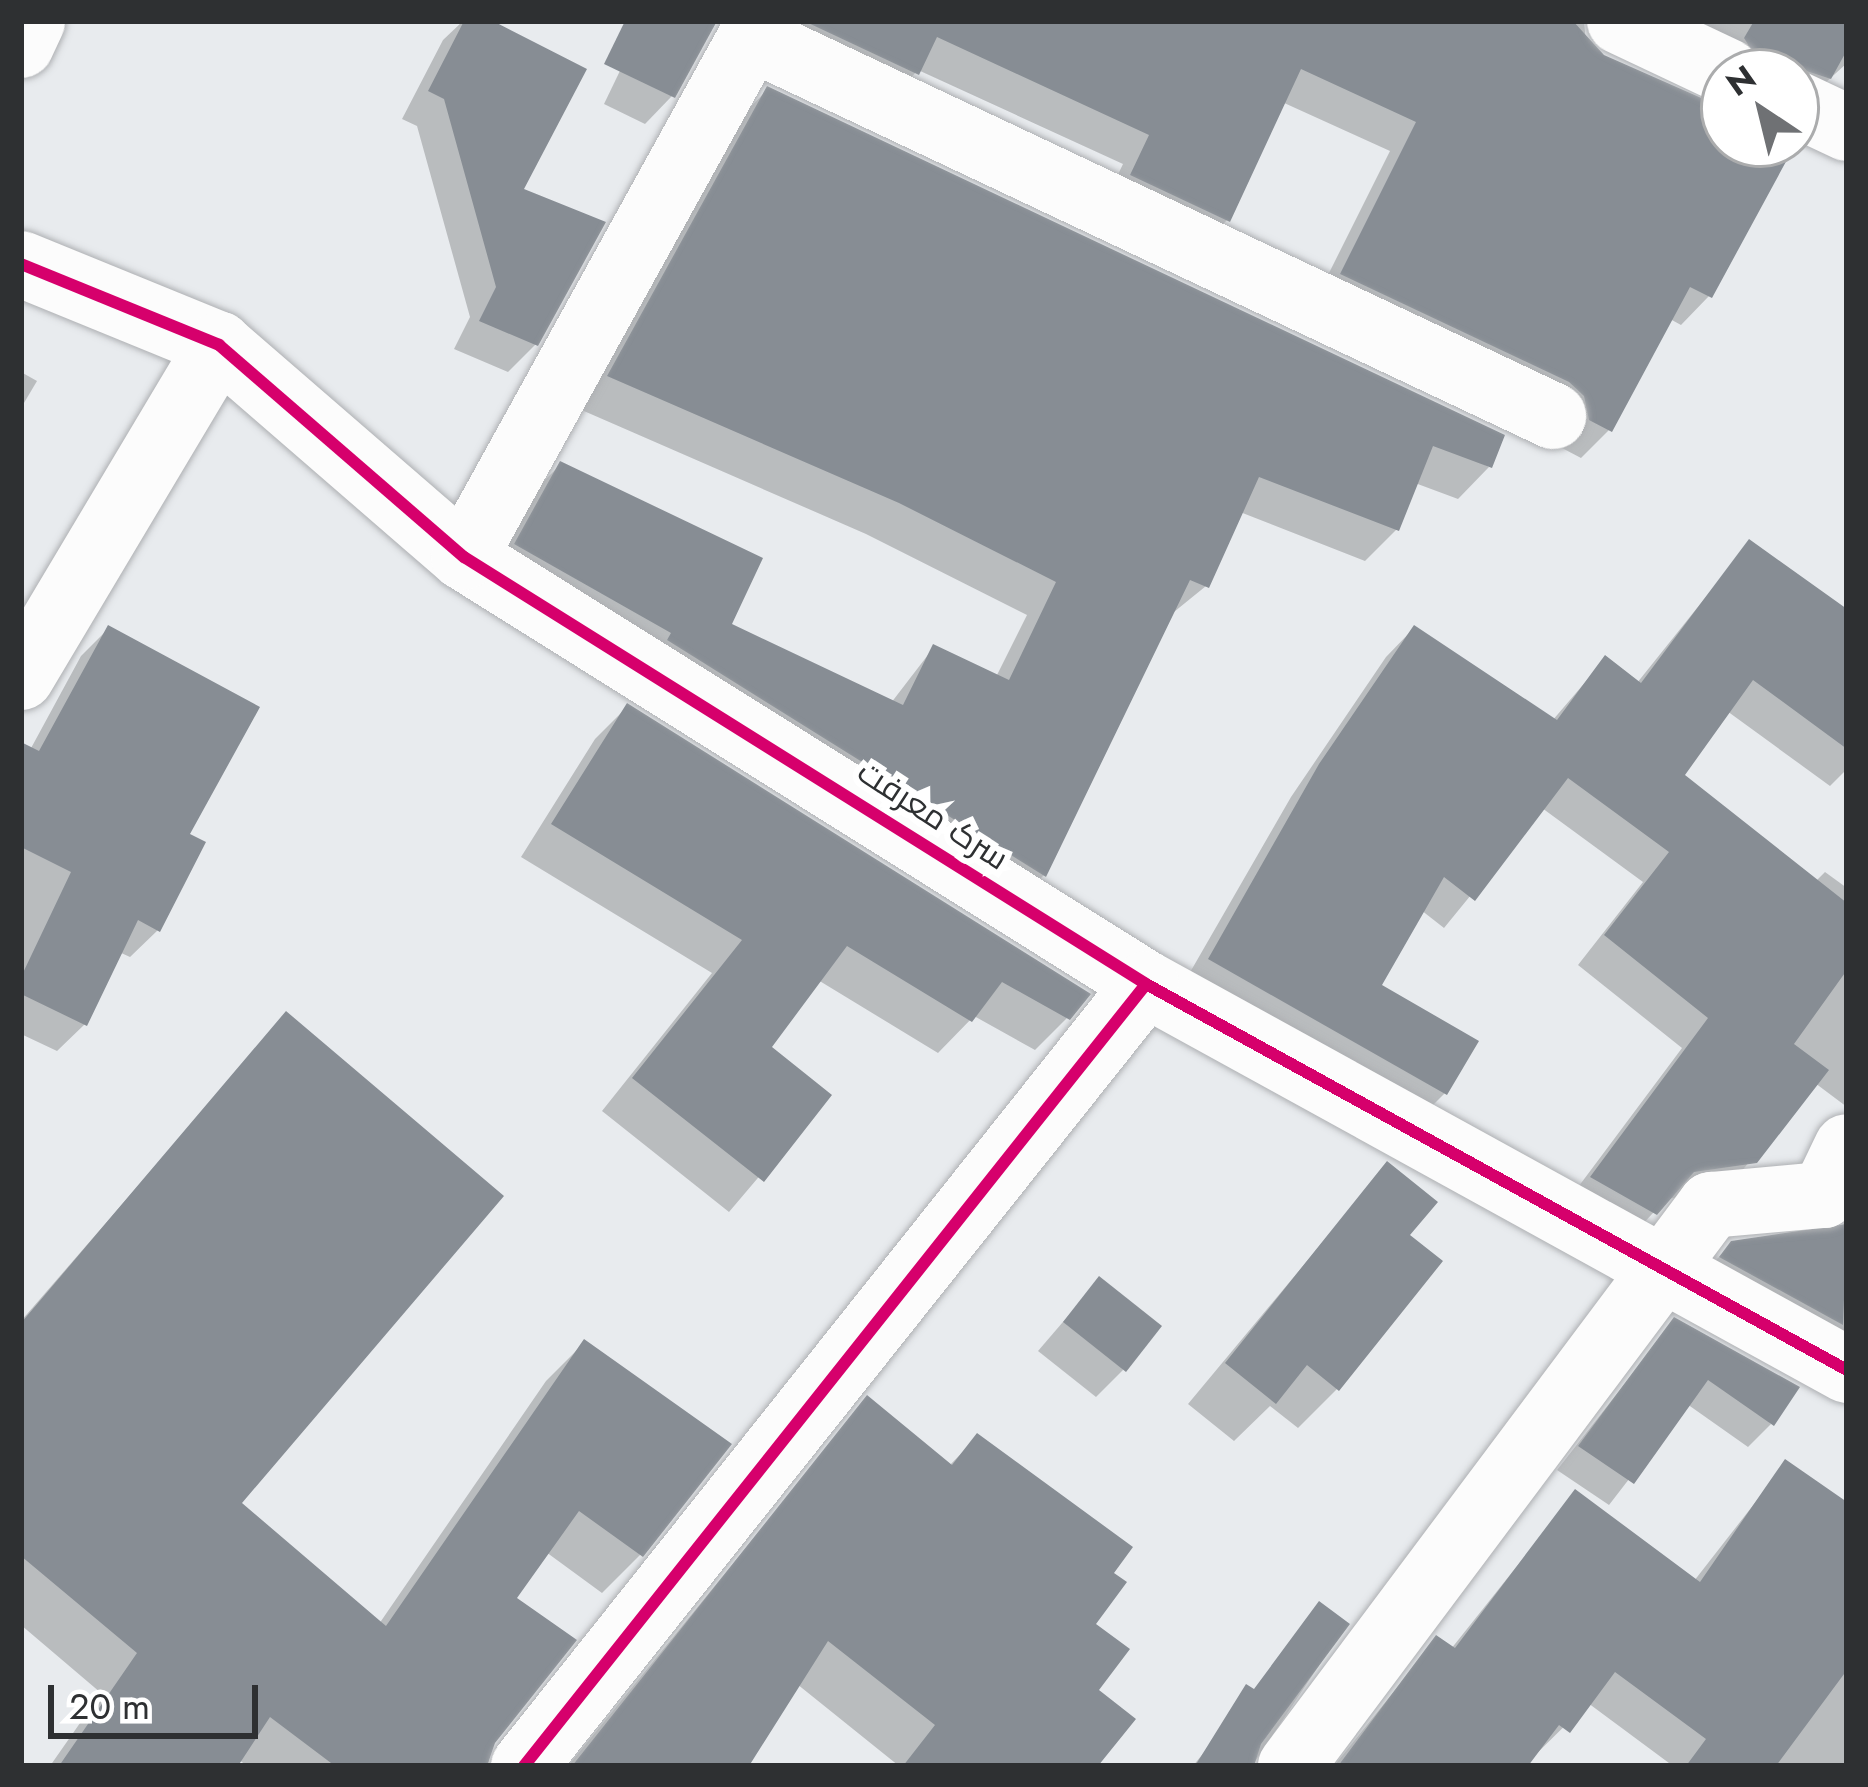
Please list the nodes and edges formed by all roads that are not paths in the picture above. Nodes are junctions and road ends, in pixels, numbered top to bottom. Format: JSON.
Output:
{"nodes":[{"id":1,"x":32,"y":21,"type":"edge"},
{"id":2,"x":1621,"y":21,"type":"edge"},
{"id":3,"x":756,"y":29,"type":"edge"},
{"id":4,"x":21,"y":45,"type":"edge"},
{"id":5,"x":1700,"y":59,"type":"edge"},
{"id":6,"x":21,"y":264,"type":"edge"},
{"id":7,"x":219,"y":345,"type":"junction"},
{"id":8,"x":1553,"y":416,"type":"dead end"},
{"id":9,"x":464,"y":557,"type":"junction"},
{"id":10,"x":21,"y":677,"type":"edge"},
{"id":11,"x":1146,"y":984,"type":"junction"},
{"id":12,"x":1839,"y":1178,"type":"edge"},
{"id":13,"x":1668,"y":1265,"type":"junction"},
{"id":14,"x":1847,"y":1370,"type":"edge"},
{"id":15,"x":524,"y":1766,"type":"edge"},
{"id":16,"x":1291,"y":1766,"type":"edge"}],
"edges":[{"from":1,"to":4,"type":"street"},
{"from":2,"to":5,"type":"street"},
{"from":3,"to":8,"type":"street"},
{"from":3,"to":9,"type":"street"},
{"from":6,"to":7,"type":"street","name":"سرک معرفت"},
{"from":7,"to":9,"type":"street","name":"سرک معرفت"},
{"from":7,"to":10,"type":"street"},
{"from":9,"to":11,"type":"street","name":"سرک معرفت"},
{"from":11,"to":13,"type":"street","name":"سرک معرفت"},
{"from":11,"to":15,"type":"street"},
{"from":12,"to":13,"type":"street"},
{"from":13,"to":14,"type":"street","name":"سرک معرفت"},
{"from":13,"to":16,"type":"street"}]}
